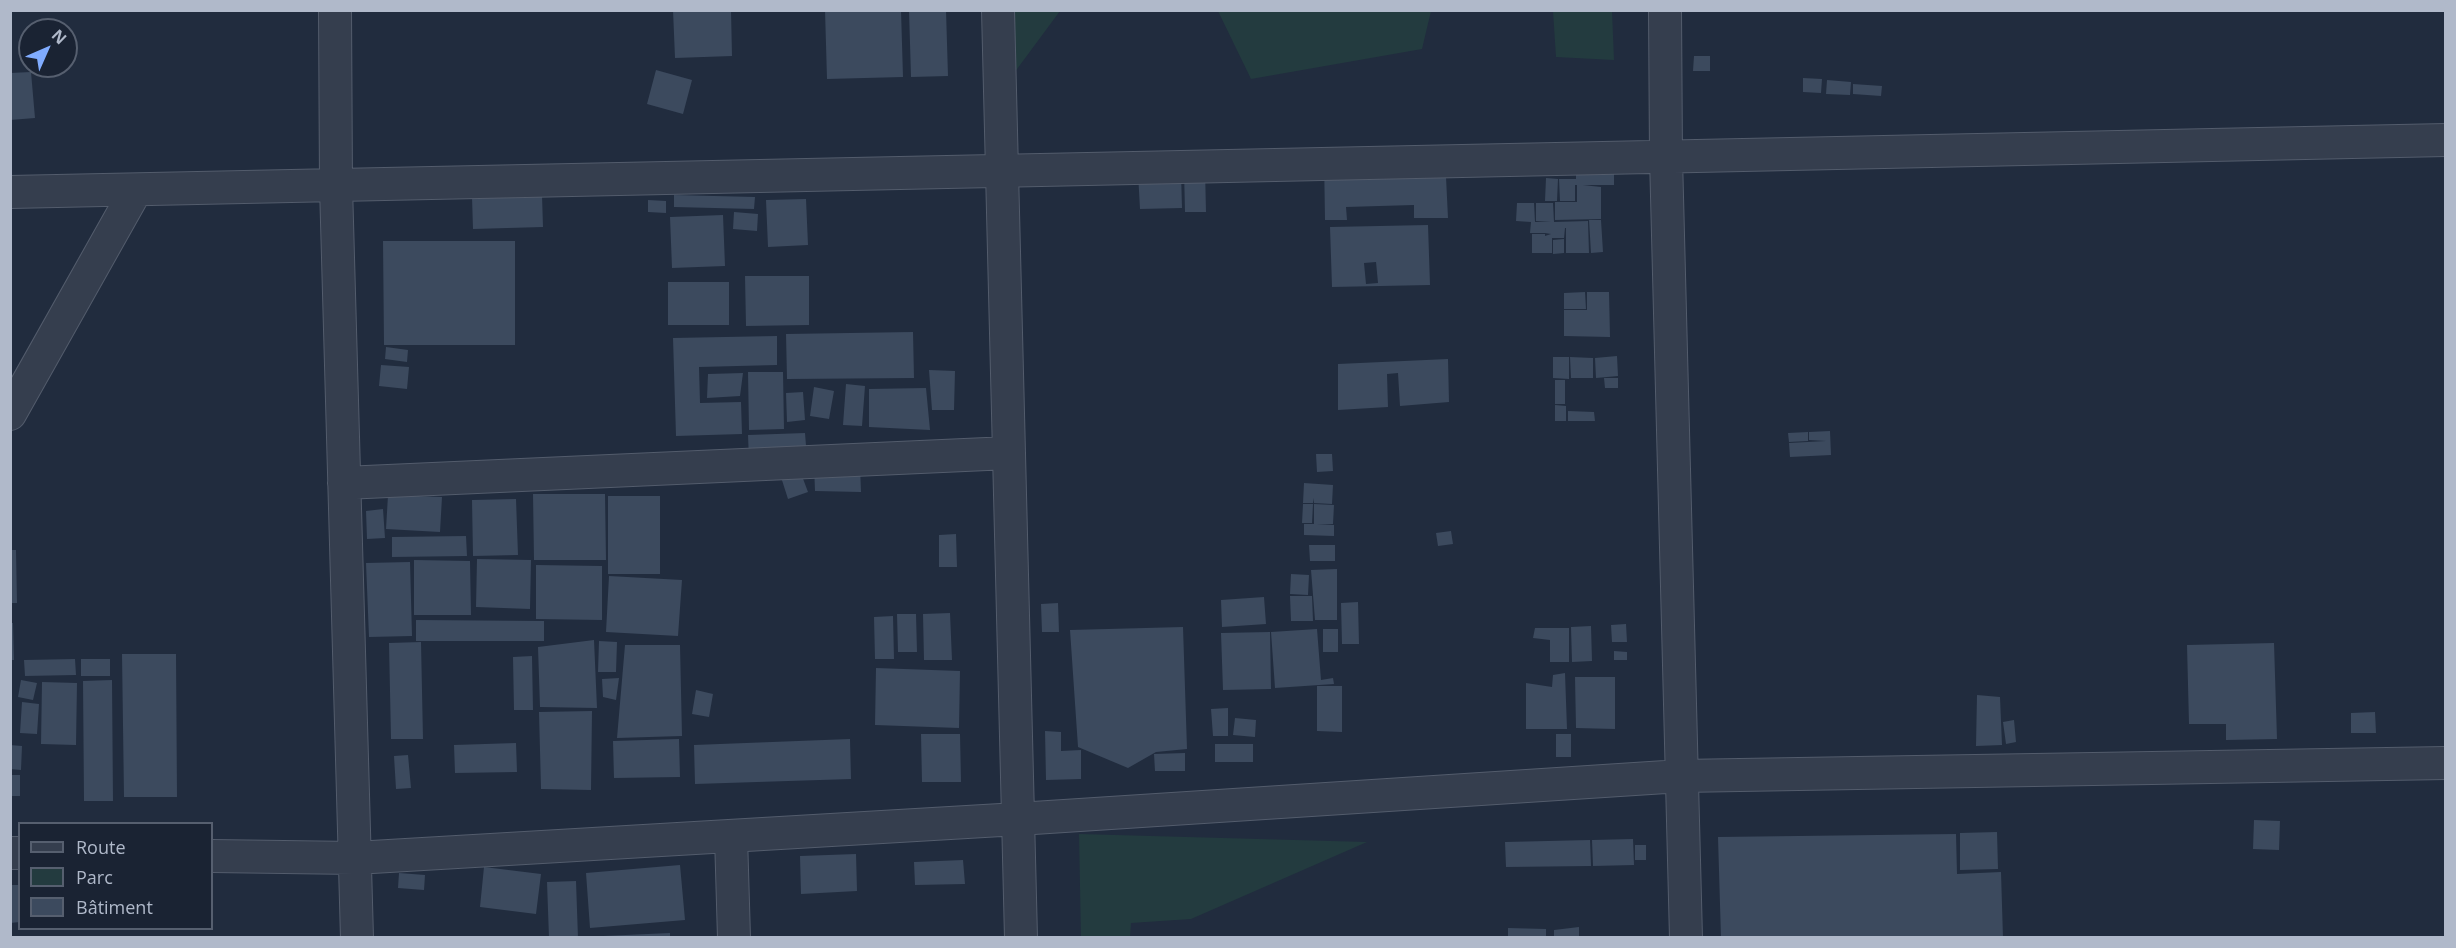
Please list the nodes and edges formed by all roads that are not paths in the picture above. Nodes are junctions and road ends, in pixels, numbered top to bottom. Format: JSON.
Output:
{"nodes":[{"id":1,"x":335,"y":10,"type":"edge"},
{"id":2,"x":998,"y":10,"type":"edge"},
{"id":3,"x":1665,"y":10,"type":"edge"},
{"id":4,"x":2445,"y":140,"type":"edge"},
{"id":5,"x":1666,"y":157,"type":"junction"},
{"id":6,"x":1002,"y":172,"type":"junction"},
{"id":7,"x":336,"y":186,"type":"junction"},
{"id":8,"x":136,"y":190,"type":"junction"},
{"id":9,"x":10,"y":192,"type":"edge"},
{"id":10,"x":10,"y":414,"type":"edge"},
{"id":11,"x":1009,"y":453,"type":"junction"},
{"id":12,"x":344,"y":483,"type":"junction"},
{"id":13,"x":2445,"y":763,"type":"edge"},
{"id":14,"x":1681,"y":776,"type":"junction"},
{"id":15,"x":1018,"y":819,"type":"junction"},
{"id":16,"x":731,"y":836,"type":"junction"},
{"id":17,"x":213,"y":856,"type":"edge"},
{"id":18,"x":355,"y":858,"type":"junction"},
{"id":19,"x":357,"y":938,"type":"edge"},
{"id":20,"x":734,"y":938,"type":"edge"},
{"id":21,"x":1021,"y":938,"type":"edge"},
{"id":22,"x":1686,"y":938,"type":"edge"}],
"edges":[{"from":1,"to":7,"type":"street"},
{"from":2,"to":6,"type":"street"},
{"from":3,"to":5,"type":"street"},
{"from":4,"to":5,"type":"street"},
{"from":5,"to":6,"type":"street"},
{"from":5,"to":14,"type":"street"},
{"from":6,"to":7,"type":"street"},
{"from":6,"to":11,"type":"street"},
{"from":7,"to":8,"type":"street"},
{"from":7,"to":12,"type":"street"},
{"from":8,"to":9,"type":"street"},
{"from":8,"to":10,"type":"street"},
{"from":11,"to":12,"type":"street"},
{"from":11,"to":15,"type":"street"},
{"from":12,"to":18,"type":"street"},
{"from":13,"to":14,"type":"street"},
{"from":14,"to":15,"type":"street"},
{"from":14,"to":22,"type":"street"},
{"from":15,"to":16,"type":"street"},
{"from":15,"to":21,"type":"street"},
{"from":16,"to":18,"type":"street"},
{"from":16,"to":20,"type":"street"},
{"from":17,"to":18,"type":"street"},
{"from":18,"to":19,"type":"street"}]}
